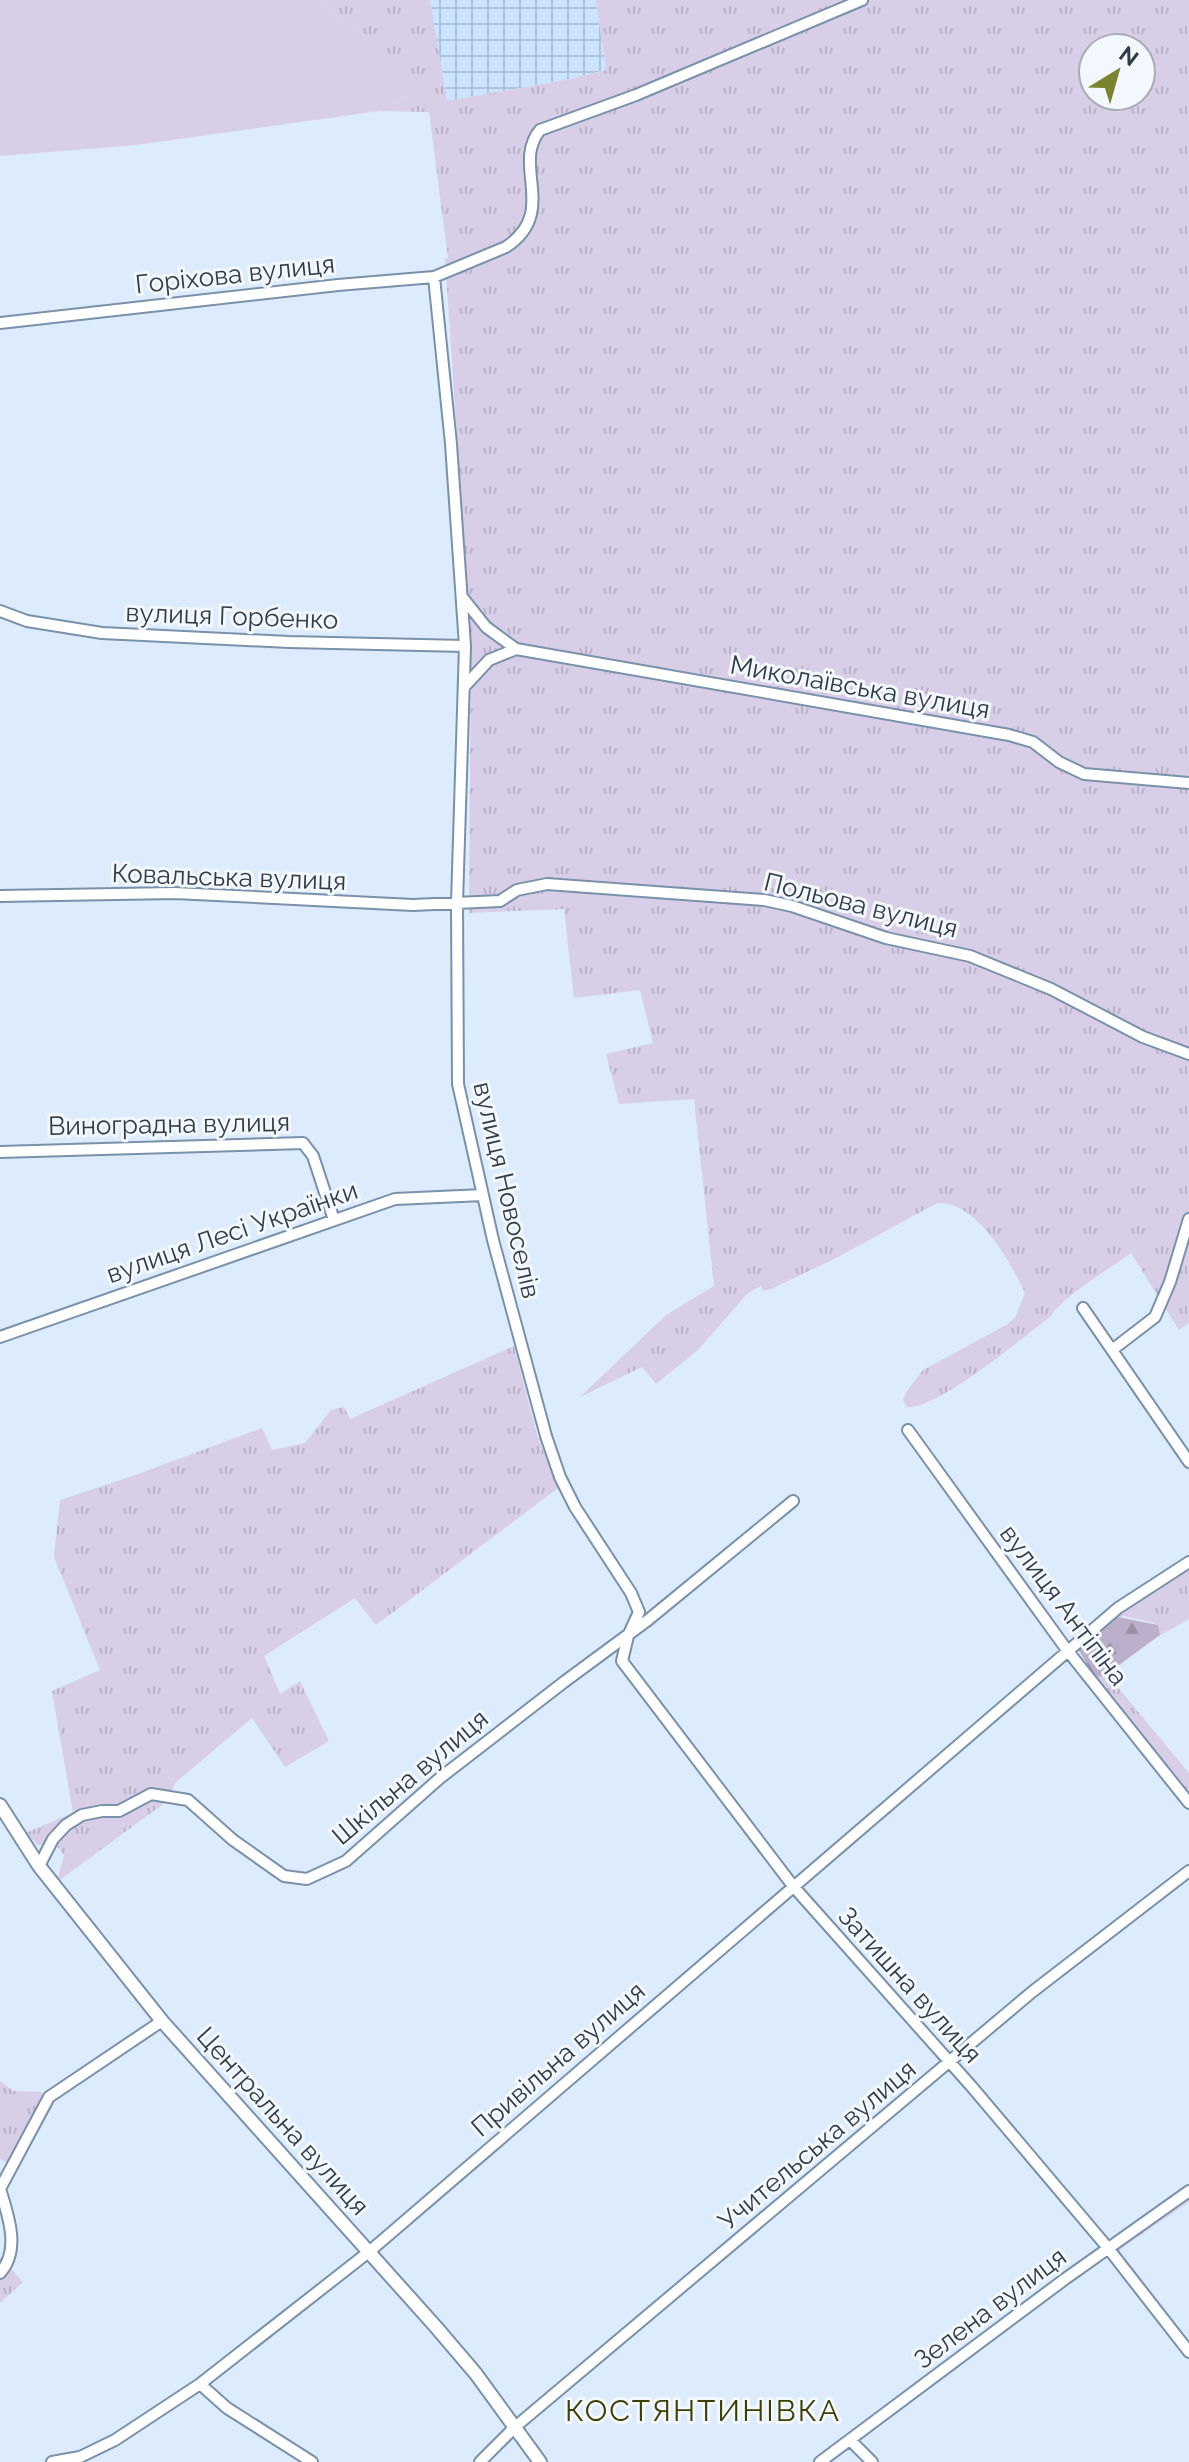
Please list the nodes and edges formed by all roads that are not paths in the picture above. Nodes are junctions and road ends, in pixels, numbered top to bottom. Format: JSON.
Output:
{"nodes":[{"id":1,"x":862,"y":0,"type":"edge"},
{"id":2,"x":434,"y":277,"type":"junction"},
{"id":3,"x":0,"y":323,"type":"edge"},
{"id":4,"x":461,"y":596,"type":"junction"},
{"id":5,"x":0,"y":611,"type":"edge"},
{"id":6,"x":465,"y":646,"type":"junction"},
{"id":7,"x":516,"y":649,"type":"junction"},
{"id":8,"x":464,"y":687,"type":"junction"},
{"id":9,"x":1189,"y":783,"type":"edge"},
{"id":10,"x":0,"y":896,"type":"edge"},
{"id":11,"x":457,"y":903,"type":"junction"},
{"id":12,"x":1189,"y":1054,"type":"edge"},
{"id":13,"x":0,"y":1152,"type":"edge"},
{"id":14,"x":483,"y":1195,"type":"junction"},
{"id":15,"x":1189,"y":1219,"type":"edge"},
{"id":16,"x":334,"y":1220,"type":"junction"},
{"id":17,"x":1083,"y":1308,"type":"dead end"},
{"id":18,"x":0,"y":1337,"type":"edge"},
{"id":19,"x":1112,"y":1350,"type":"junction"},
{"id":20,"x":908,"y":1430,"type":"dead end"},
{"id":21,"x":1189,"y":1462,"type":"edge"},
{"id":22,"x":793,"y":1501,"type":"dead end"},
{"id":23,"x":1189,"y":1562,"type":"edge"},
{"id":24,"x":628,"y":1636,"type":"junction"},
{"id":25,"x":1067,"y":1650,"type":"junction"},
{"id":26,"x":1189,"y":1803,"type":"edge"},
{"id":27,"x":0,"y":1805,"type":"edge"},
{"id":28,"x":39,"y":1866,"type":"junction"},
{"id":29,"x":1189,"y":1871,"type":"edge"},
{"id":30,"x":793,"y":1886,"type":"junction"},
{"id":31,"x":162,"y":2021,"type":"junction"},
{"id":32,"x":949,"y":2063,"type":"junction"},
{"id":33,"x":1189,"y":2191,"type":"edge"},
{"id":34,"x":1108,"y":2248,"type":"junction"},
{"id":35,"x":370,"y":2251,"type":"junction"},
{"id":36,"x":0,"y":2273,"type":"edge"},
{"id":37,"x":1189,"y":2352,"type":"edge"},
{"id":38,"x":200,"y":2384,"type":"junction"},
{"id":39,"x":515,"y":2427,"type":"junction"},
{"id":40,"x":850,"y":2440,"type":"junction"},
{"id":41,"x":52,"y":2462,"type":"edge"},
{"id":42,"x":312,"y":2462,"type":"edge"},
{"id":43,"x":480,"y":2462,"type":"edge"},
{"id":44,"x":540,"y":2462,"type":"edge"},
{"id":45,"x":820,"y":2462,"type":"edge"},
{"id":46,"x":872,"y":2462,"type":"edge"}],
"edges":[{"from":1,"to":2,"type":"street","name":"Горіхова вулиця"},
{"from":2,"to":3,"type":"street","name":"Горіхова вулиця"},
{"from":2,"to":4,"type":"street","name":"вулиця Новоселів"},
{"from":4,"to":6,"type":"street","name":"вулиця Новоселів"},
{"from":4,"to":7,"type":"street","name":"Миколаївська вулиця"},
{"from":5,"to":6,"type":"street","name":"вулиця Горбенко"},
{"from":6,"to":8,"type":"street","name":"вулиця Новоселів"},
{"from":7,"to":8,"type":"street"},
{"from":7,"to":9,"type":"street","name":"Миколаївська вулиця"},
{"from":8,"to":11,"type":"street","name":"вулиця Новоселів"},
{"from":10,"to":11,"type":"street","name":"Ковальська вулиця"},
{"from":11,"to":12,"type":"street","name":"Польова вулиця"},
{"from":11,"to":14,"type":"street","name":"вулиця Новоселів"},
{"from":13,"to":16,"type":"street","name":"Виноградна вулиця"},
{"from":14,"to":16,"type":"street","name":"вулиця Лесі Українки"},
{"from":14,"to":24,"type":"street","name":"вулиця Новоселів"},
{"from":15,"to":19,"type":"street"},
{"from":16,"to":18,"type":"street","name":"вулиця Лесі Українки"},
{"from":17,"to":19,"type":"street"},
{"from":19,"to":21,"type":"street"},
{"from":20,"to":25,"type":"street","name":"вулиця Антіпіна"},
{"from":22,"to":24,"type":"street","name":"Шкільна вулиця"},
{"from":23,"to":25,"type":"street","name":"Привільна вулиця"},
{"from":24,"to":28,"type":"street","name":"Шкільна вулиця"},
{"from":24,"to":30,"type":"street","name":"Затишна вулиця"},
{"from":25,"to":26,"type":"street","name":"вулиця Антіпіна"},
{"from":25,"to":30,"type":"street","name":"Привільна вулиця"},
{"from":27,"to":28,"type":"street","name":"Центральна вулиця"},
{"from":28,"to":31,"type":"street","name":"Центральна вулиця"},
{"from":29,"to":32,"type":"street","name":"Учительська вулиця"},
{"from":30,"to":32,"type":"street","name":"Затишна вулиця"},
{"from":30,"to":35,"type":"street","name":"Привільна вулиця"},
{"from":31,"to":35,"type":"street","name":"Центральна вулиця"},
{"from":31,"to":36,"type":"street"},
{"from":32,"to":34,"type":"street","name":"Затишна вулиця"},
{"from":32,"to":39,"type":"street","name":"Учительська вулиця"},
{"from":33,"to":34,"type":"street","name":"Зелена вулиця"},
{"from":34,"to":37,"type":"street","name":"Затишна вулиця"},
{"from":34,"to":40,"type":"street","name":"Зелена вулиця"},
{"from":35,"to":38,"type":"street","name":"Привільна вулиця"},
{"from":35,"to":39,"type":"street","name":"Центральна вулиця"},
{"from":38,"to":41,"type":"street","name":"Привільна вулиця"},
{"from":38,"to":42,"type":"street"},
{"from":39,"to":43,"type":"street","name":"Учительська вулиця"},
{"from":39,"to":44,"type":"street","name":"Центральна вулиця"},
{"from":40,"to":45,"type":"street","name":"Зелена вулиця"},
{"from":40,"to":46,"type":"street"}]}
